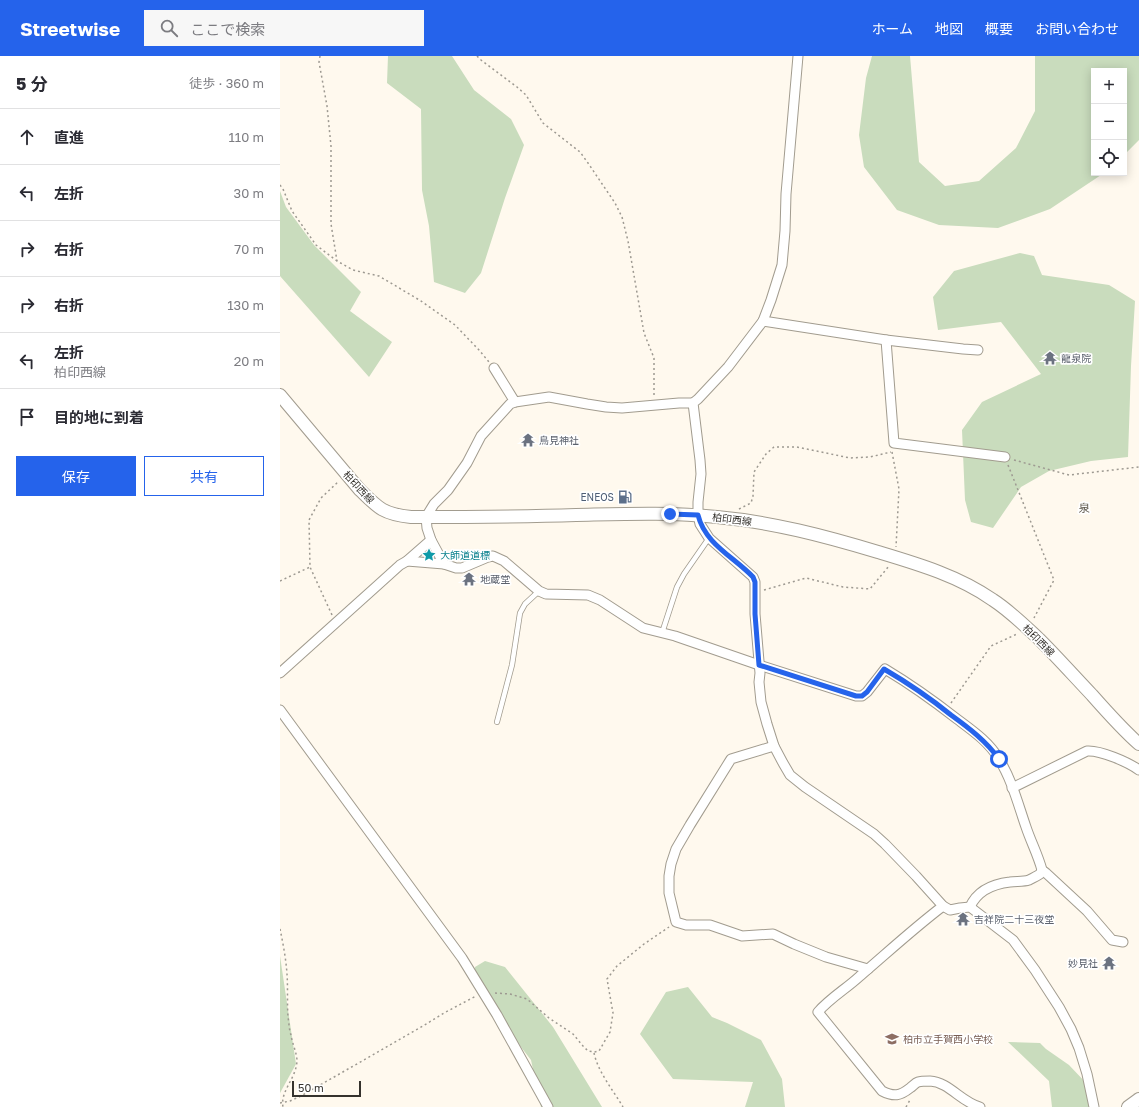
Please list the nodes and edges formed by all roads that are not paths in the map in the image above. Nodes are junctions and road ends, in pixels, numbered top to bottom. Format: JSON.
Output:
{"nodes":[{"id":1,"x":798,"y":56,"type":"edge"},
{"id":2,"x":763,"y":321,"type":"junction"},
{"id":3,"x":886,"y":340,"type":"junction"},
{"id":4,"x":978,"y":350,"type":"dead end"},
{"id":5,"x":494,"y":368,"type":"road end"},
{"id":6,"x":280,"y":395,"type":"edge"},
{"id":7,"x":515,"y":402,"type":"junction"},
{"id":8,"x":693,"y":403,"type":"junction"},
{"id":9,"x":1005,"y":457,"type":"road end"},
{"id":10,"x":698,"y":515,"type":"junction"},
{"id":11,"x":426,"y":517,"type":"junction"},
{"id":12,"x":708,"y":538,"type":"junction"},
{"id":13,"x":430,"y":540,"type":"junction"},
{"id":14,"x":407,"y":561,"type":"junction"},
{"id":15,"x":444,"y":564,"type":"junction"},
{"id":16,"x":539,"y":591,"type":"junction"},
{"id":17,"x":662,"y":633,"type":"junction"},
{"id":18,"x":759,"y":665,"type":"junction"},
{"id":19,"x":280,"y":673,"type":"edge"},
{"id":20,"x":280,"y":710,"type":"edge"},
{"id":21,"x":497,"y":722,"type":"dead end"},
{"id":22,"x":1139,"y":744,"type":"edge"},
{"id":23,"x":774,"y":746,"type":"junction"},
{"id":24,"x":1139,"y":770,"type":"edge"},
{"id":25,"x":1012,"y":788,"type":"junction"},
{"id":26,"x":1042,"y":870,"type":"junction"},
{"id":27,"x":943,"y":906,"type":"junction"},
{"id":28,"x":970,"y":908,"type":"junction"},
{"id":29,"x":1123,"y":942,"type":"dead end"},
{"id":30,"x":868,"y":969,"type":"junction"},
{"id":31,"x":1139,"y":1099,"type":"edge"},
{"id":32,"x":548,"y":1107,"type":"edge"},
{"id":33,"x":980,"y":1107,"type":"edge"},
{"id":34,"x":1094,"y":1107,"type":"edge"},
{"id":35,"x":1128,"y":1107,"type":"edge"}],
"edges":[{"from":1,"to":2,"type":"street"},
{"from":2,"to":3,"type":"street"},
{"from":2,"to":8,"type":"street"},
{"from":3,"to":4,"type":"street"},
{"from":3,"to":9,"type":"street"},
{"from":5,"to":7,"type":"street"},
{"from":6,"to":11,"type":"main road","name":"柏印西線"},
{"from":7,"to":8,"type":"street"},
{"from":7,"to":11,"type":"street"},
{"from":8,"to":10,"type":"street"},
{"from":10,"to":11,"type":"main road","name":"柏印西線"},
{"from":10,"to":12,"type":"street"},
{"from":10,"to":22,"type":"main road","name":"柏印西線"},
{"from":11,"to":13,"type":"street"},
{"from":12,"to":17,"type":"lane"},
{"from":12,"to":18,"type":"street"},
{"from":13,"to":14,"type":"street"},
{"from":13,"to":15,"type":"street"},
{"from":14,"to":15,"type":"street"},
{"from":14,"to":19,"type":"street"},
{"from":15,"to":16,"type":"street"},
{"from":16,"to":17,"type":"street"},
{"from":16,"to":21,"type":"lane"},
{"from":17,"to":18,"type":"street"},
{"from":18,"to":23,"type":"street"},
{"from":18,"to":25,"type":"street"},
{"from":20,"to":32,"type":"street"},
{"from":23,"to":27,"type":"street"},
{"from":23,"to":30,"type":"street"},
{"from":24,"to":25,"type":"street"},
{"from":25,"to":26,"type":"street"},
{"from":26,"to":28,"type":"street"},
{"from":26,"to":29,"type":"street"},
{"from":27,"to":28,"type":"street"},
{"from":27,"to":30,"type":"street"},
{"from":28,"to":34,"type":"street"},
{"from":30,"to":33,"type":"street"},
{"from":31,"to":35,"type":"main road"}]}
